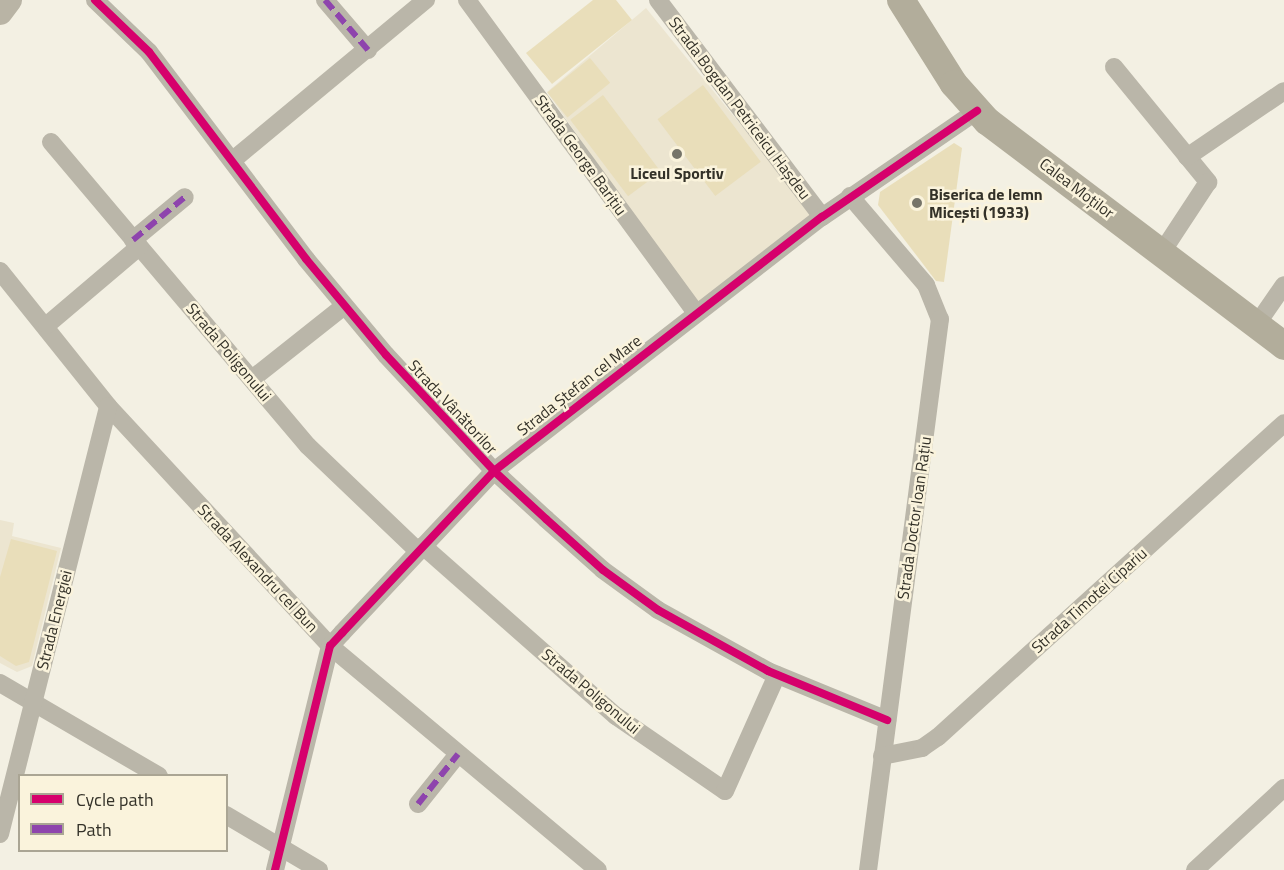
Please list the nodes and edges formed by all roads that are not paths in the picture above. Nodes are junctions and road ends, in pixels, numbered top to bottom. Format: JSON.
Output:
{"nodes":[{"id":1,"x":9,"y":0,"type":"edge"},
{"id":2,"x":95,"y":0,"type":"edge"},
{"id":3,"x":326,"y":0,"type":"edge"},
{"id":4,"x":426,"y":0,"type":"edge"},
{"id":5,"x":467,"y":0,"type":"edge"},
{"id":6,"x":658,"y":0,"type":"edge"},
{"id":7,"x":901,"y":0,"type":"edge"},
{"id":8,"x":0,"y":12,"type":"edge"},
{"id":9,"x":368,"y":51,"type":"junction"},
{"id":10,"x":1114,"y":67,"type":"dead end"},
{"id":11,"x":1284,"y":91,"type":"edge"},
{"id":12,"x":977,"y":111,"type":"junction"},
{"id":13,"x":51,"y":142,"type":"dead end"},
{"id":14,"x":1187,"y":157,"type":"junction"},
{"id":15,"x":233,"y":160,"type":"junction"},
{"id":16,"x":185,"y":196,"type":"dead end"},
{"id":17,"x":850,"y":196,"type":"junction"},
{"id":18,"x":822,"y":216,"type":"junction"},
{"id":19,"x":136,"y":243,"type":"junction"},
{"id":20,"x":1162,"y":252,"type":"junction"},
{"id":21,"x":3,"y":276,"type":"edge"},
{"id":22,"x":1284,"y":285,"type":"edge"},
{"id":23,"x":344,"y":306,"type":"junction"},
{"id":24,"x":695,"y":311,"type":"junction"},
{"id":25,"x":1257,"y":324,"type":"junction"},
{"id":26,"x":47,"y":325,"type":"junction"},
{"id":27,"x":1284,"y":346,"type":"edge"},
{"id":28,"x":252,"y":380,"type":"junction"},
{"id":29,"x":108,"y":406,"type":"junction"},
{"id":30,"x":1284,"y":423,"type":"edge"},
{"id":31,"x":494,"y":471,"type":"junction"},
{"id":32,"x":420,"y":549,"type":"junction"},
{"id":33,"x":330,"y":646,"type":"junction"},
{"id":34,"x":777,"y":675,"type":"junction"},
{"id":35,"x":0,"y":682,"type":"edge"},
{"id":36,"x":33,"y":702,"type":"junction"},
{"id":37,"x":886,"y":720,"type":"junction"},
{"id":38,"x":458,"y":754,"type":"junction"},
{"id":39,"x":882,"y":756,"type":"junction"},
{"id":40,"x":156,"y":774,"type":"edge"},
{"id":41,"x":1284,"y":788,"type":"edge"},
{"id":42,"x":417,"y":804,"type":"dead end"},
{"id":43,"x":228,"y":816,"type":"edge"},
{"id":44,"x":0,"y":834,"type":"edge"},
{"id":45,"x":280,"y":847,"type":"junction"},
{"id":46,"x":591,"y":868,"type":"edge"},
{"id":47,"x":275,"y":870,"type":"edge"},
{"id":48,"x":319,"y":870,"type":"edge"},
{"id":49,"x":868,"y":870,"type":"edge"},
{"id":50,"x":1195,"y":870,"type":"edge"}],
"edges":[{"from":1,"to":8,"type":"main road"},
{"from":2,"to":15,"type":"street","name":"Strada Vânătorilor"},
{"from":3,"to":9,"type":"street"},
{"from":4,"to":9,"type":"street"},
{"from":5,"to":24,"type":"street","name":"Strada George Barițiu"},
{"from":6,"to":18,"type":"street","name":"Strada Bogdan Petriceicu Hașdeu"},
{"from":7,"to":12,"type":"main road","name":"Calea Moților"},
{"from":9,"to":15,"type":"street"},
{"from":10,"to":14,"type":"street"},
{"from":11,"to":14,"type":"street"},
{"from":12,"to":17,"type":"street","name":"Strada Ștefan cel Mare"},
{"from":12,"to":20,"type":"main road","name":"Calea Moților"},
{"from":13,"to":19,"type":"street","name":"Strada Poligonului"},
{"from":14,"to":20,"type":"street"},
{"from":15,"to":23,"type":"street","name":"Strada Vânătorilor"},
{"from":16,"to":19,"type":"street"},
{"from":17,"to":18,"type":"street","name":"Strada Ștefan cel Mare"},
{"from":17,"to":37,"type":"street","name":"Strada Doctor Ioan Rațiu"},
{"from":18,"to":24,"type":"street","name":"Strada Ștefan cel Mare"},
{"from":19,"to":26,"type":"street"},
{"from":19,"to":28,"type":"street","name":"Strada Poligonului"},
{"from":20,"to":25,"type":"main road","name":"Calea Moților"},
{"from":21,"to":26,"type":"street","name":"Strada Alexandru cel Bun"},
{"from":22,"to":25,"type":"street"},
{"from":23,"to":28,"type":"street"},
{"from":23,"to":31,"type":"street","name":"Strada Vânătorilor"},
{"from":24,"to":31,"type":"street","name":"Strada Ștefan cel Mare"},
{"from":25,"to":27,"type":"main road","name":"Calea Moților"},
{"from":26,"to":29,"type":"street","name":"Strada Alexandru cel Bun"},
{"from":28,"to":32,"type":"street","name":"Strada Poligonului"},
{"from":29,"to":33,"type":"street","name":"Strada Alexandru cel Bun"},
{"from":29,"to":36,"type":"street","name":"Strada Energiei"},
{"from":30,"to":39,"type":"street","name":"Strada Timotei Cipariu"},
{"from":31,"to":32,"type":"street","name":"Strada Ștefan cel Mare"},
{"from":31,"to":34,"type":"street","name":"Strada Vânătorilor"},
{"from":32,"to":33,"type":"street","name":"Strada Ștefan cel Mare"},
{"from":32,"to":34,"type":"street","name":"Strada Poligonului"},
{"from":33,"to":38,"type":"street","name":"Strada Alexandru cel Bun"},
{"from":33,"to":45,"type":"street","name":"Strada Ștefan cel Mare"},
{"from":34,"to":37,"type":"street","name":"Strada Vânătorilor"},
{"from":35,"to":36,"type":"street"},
{"from":36,"to":40,"type":"street"},
{"from":36,"to":44,"type":"street","name":"Strada Energiei"},
{"from":37,"to":39,"type":"street","name":"Strada Doctor Ioan Rațiu"},
{"from":38,"to":42,"type":"street"},
{"from":38,"to":46,"type":"street","name":"Strada Alexandru cel Bun"},
{"from":39,"to":49,"type":"street","name":"Strada Doctor Ioan Rațiu"},
{"from":41,"to":50,"type":"street"},
{"from":43,"to":45,"type":"street"},
{"from":45,"to":47,"type":"street","name":"Strada Ștefan cel Mare"},
{"from":45,"to":48,"type":"street"}]}
